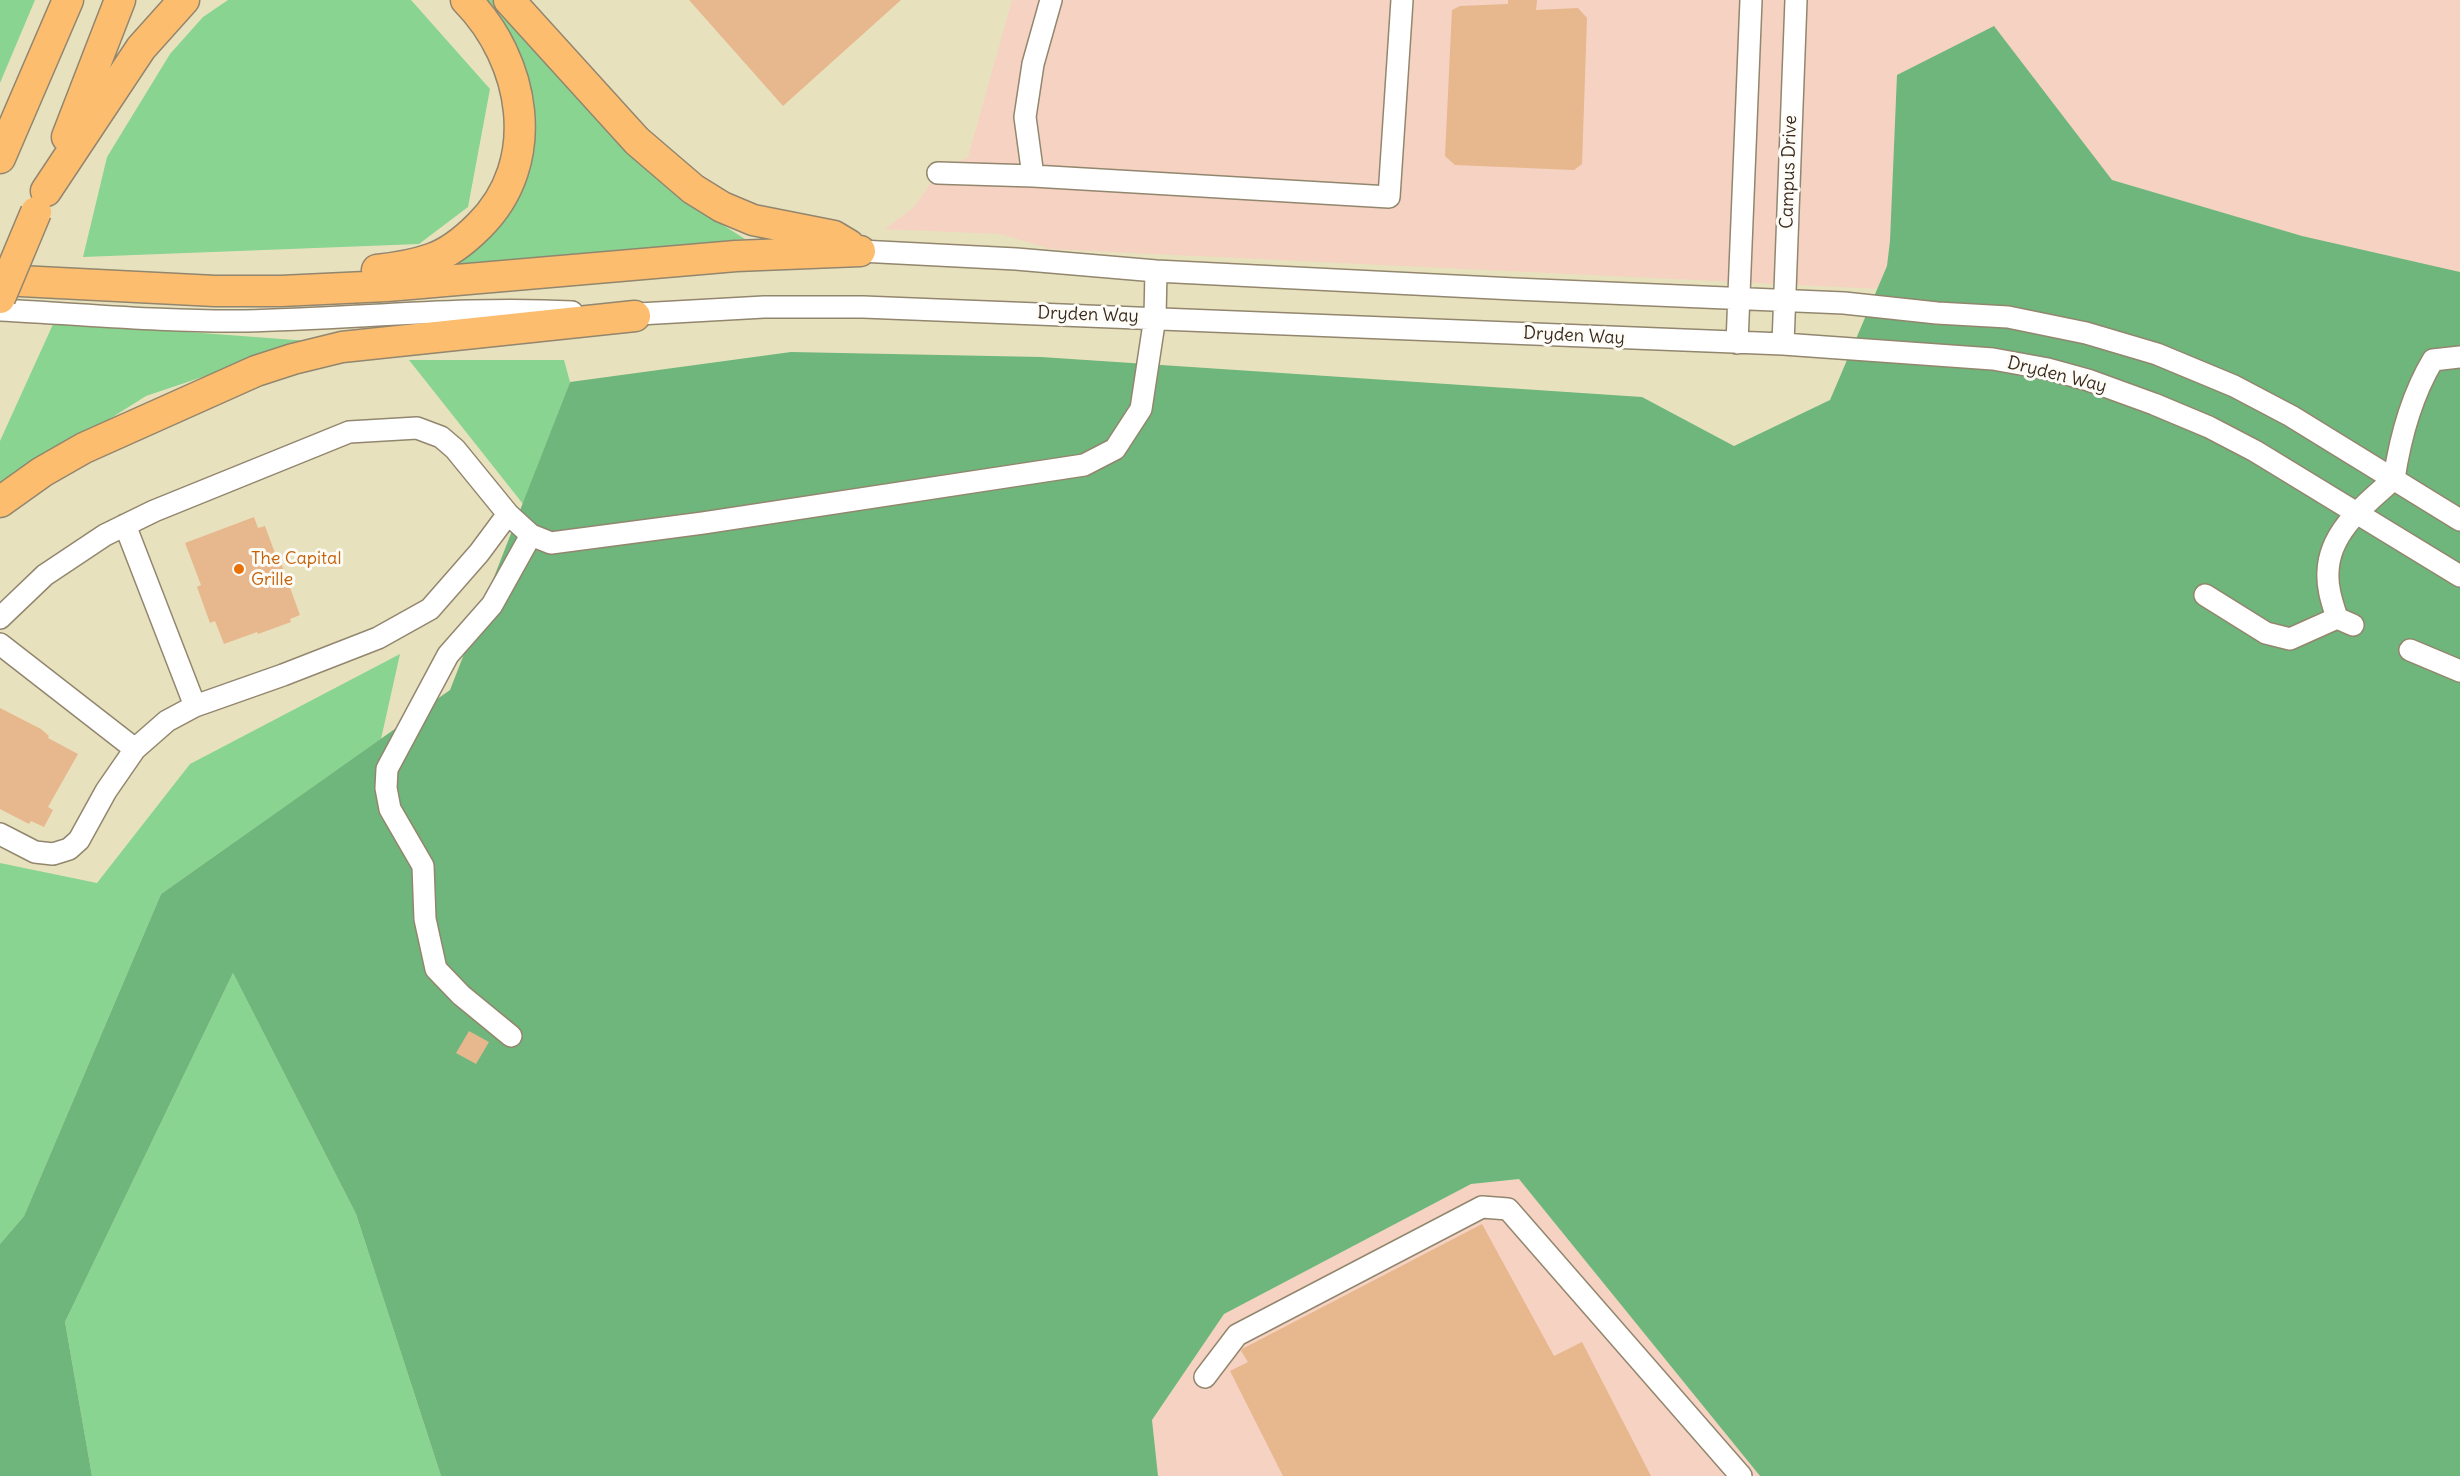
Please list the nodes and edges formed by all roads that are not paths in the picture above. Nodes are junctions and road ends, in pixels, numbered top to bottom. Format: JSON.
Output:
{"nodes":[{"id":1,"x":68,"y":0,"type":"edge"},
{"id":2,"x":120,"y":0,"type":"edge"},
{"id":3,"x":184,"y":0,"type":"edge"},
{"id":4,"x":466,"y":0,"type":"edge"},
{"id":5,"x":509,"y":0,"type":"edge"},
{"id":6,"x":1051,"y":0,"type":"edge"},
{"id":7,"x":1402,"y":0,"type":"edge"},
{"id":8,"x":1751,"y":0,"type":"edge"},
{"id":9,"x":1796,"y":0,"type":"edge"},
{"id":10,"x":0,"y":158,"type":"edge"},
{"id":11,"x":938,"y":174,"type":"dead end"},
{"id":12,"x":1033,"y":176,"type":"junction"},
{"id":13,"x":41,"y":202,"type":"junction"},
{"id":14,"x":860,"y":250,"type":"junction"},
{"id":15,"x":1156,"y":271,"type":"junction"},
{"id":16,"x":0,"y":280,"type":"edge"},
{"id":17,"x":215,"y":291,"type":"junction"},
{"id":18,"x":0,"y":297,"type":"edge"},
{"id":19,"x":1738,"y":298,"type":"junction"},
{"id":20,"x":1783,"y":300,"type":"junction"},
{"id":21,"x":0,"y":310,"type":"edge"},
{"id":22,"x":635,"y":316,"type":"junction"},
{"id":23,"x":1155,"y":317,"type":"junction"},
{"id":24,"x":1737,"y":343,"type":"junction"},
{"id":25,"x":1783,"y":344,"type":"junction"},
{"id":26,"x":2460,"y":357,"type":"edge"},
{"id":27,"x":2394,"y":479,"type":"junction"},
{"id":28,"x":0,"y":502,"type":"edge"},
{"id":29,"x":508,"y":514,"type":"junction"},
{"id":30,"x":2351,"y":518,"type":"junction"},
{"id":31,"x":2460,"y":520,"type":"edge"},
{"id":32,"x":125,"y":525,"type":"junction"},
{"id":33,"x":531,"y":535,"type":"junction"},
{"id":34,"x":2460,"y":576,"type":"edge"},
{"id":35,"x":2205,"y":595,"type":"dead end"},
{"id":36,"x":0,"y":618,"type":"edge"},
{"id":37,"x":0,"y":644,"type":"edge"},
{"id":38,"x":2410,"y":650,"type":"dead end"},
{"id":39,"x":2460,"y":671,"type":"edge"},
{"id":40,"x":195,"y":706,"type":"junction"},
{"id":41,"x":135,"y":749,"type":"junction"},
{"id":42,"x":0,"y":834,"type":"edge"},
{"id":43,"x":511,"y":1036,"type":"dead end"},
{"id":44,"x":1205,"y":1377,"type":"dead end"},
{"id":45,"x":1741,"y":1476,"type":"edge"}],
"edges":[{"from":1,"to":10,"type":"highway"},
{"from":2,"to":13,"type":"highway"},
{"from":3,"to":13,"type":"highway"},
{"from":4,"to":17,"type":"highway"},
{"from":5,"to":14,"type":"highway"},
{"from":6,"to":12,"type":"street"},
{"from":7,"to":12,"type":"street"},
{"from":8,"to":19,"type":"street"},
{"from":9,"to":20,"type":"street","name":"Campus Drive"},
{"from":11,"to":12,"type":"street"},
{"from":13,"to":18,"type":"highway","bridge":true},
{"from":14,"to":15,"type":"street"},
{"from":14,"to":17,"type":"highway"},
{"from":15,"to":19,"type":"street"},
{"from":15,"to":23,"type":"street"},
{"from":16,"to":17,"type":"highway"},
{"from":19,"to":20,"type":"street"},
{"from":19,"to":24,"type":"street"},
{"from":20,"to":25,"type":"street","name":"Campus Drive"},
{"from":20,"to":27,"type":"street"},
{"from":21,"to":22,"type":"street","name":"Dryden Way"},
{"from":22,"to":23,"type":"street","name":"Dryden Way"},
{"from":22,"to":28,"type":"highway"},
{"from":23,"to":24,"type":"street","name":"Dryden Way"},
{"from":23,"to":33,"type":"street"},
{"from":24,"to":25,"type":"street","name":"Dryden Way"},
{"from":25,"to":30,"type":"street","name":"Dryden Way"},
{"from":26,"to":27,"type":"street"},
{"from":27,"to":30,"type":"street"},
{"from":27,"to":31,"type":"street"},
{"from":29,"to":32,"type":"street"},
{"from":29,"to":33,"type":"street"},
{"from":29,"to":40,"type":"street"},
{"from":30,"to":34,"type":"street","name":"Dryden Way"},
{"from":30,"to":35,"type":"street"},
{"from":32,"to":36,"type":"street"},
{"from":32,"to":40,"type":"street"},
{"from":33,"to":43,"type":"street"},
{"from":37,"to":41,"type":"street"},
{"from":38,"to":39,"type":"street"},
{"from":40,"to":41,"type":"street"},
{"from":41,"to":42,"type":"street"},
{"from":44,"to":45,"type":"street"}]}
